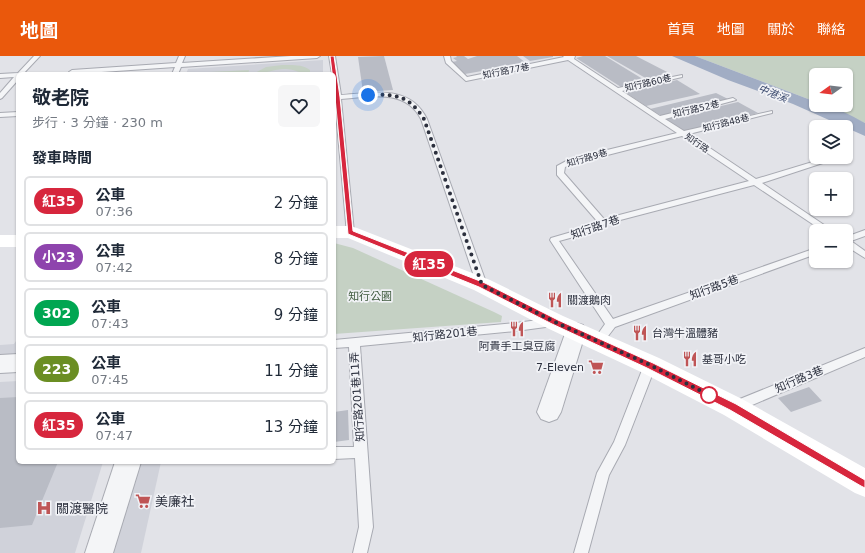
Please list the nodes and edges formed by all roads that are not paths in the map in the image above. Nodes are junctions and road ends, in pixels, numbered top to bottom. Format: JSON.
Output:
{"nodes":[{"id":1,"x":36,"y":56,"type":"edge"},
{"id":2,"x":182,"y":56,"type":"edge"},
{"id":3,"x":317,"y":56,"type":"edge"},
{"id":4,"x":332,"y":56,"type":"edge"},
{"id":5,"x":447,"y":56,"type":"edge"},
{"id":6,"x":577,"y":56,"type":"edge"},
{"id":7,"x":567,"y":57,"type":"edge"},
{"id":8,"x":179,"y":65,"type":"junction"},
{"id":9,"x":22,"y":72,"type":"edge"},
{"id":10,"x":72,"y":72,"type":"dead end"},
{"id":11,"x":176,"y":72,"type":"edge"},
{"id":12,"x":334,"y":72,"type":"edge"},
{"id":13,"x":16,"y":75,"type":"edge"},
{"id":14,"x":0,"y":76,"type":"edge"},
{"id":15,"x":680,"y":76,"type":"dead end"},
{"id":16,"x":16,"y":78,"type":"edge"},
{"id":17,"x":336,"y":83,"type":"edge"},
{"id":18,"x":616,"y":90,"type":"junction"},
{"id":19,"x":0,"y":97,"type":"edge"},
{"id":20,"x":338,"y":97,"type":"junction"},
{"id":21,"x":733,"y":100,"type":"dead end"},
{"id":22,"x":770,"y":112,"type":"dead end"},
{"id":23,"x":16,"y":114,"type":"edge"},
{"id":24,"x":0,"y":115,"type":"edge"},
{"id":25,"x":659,"y":118,"type":"junction"},
{"id":26,"x":683,"y":134,"type":"junction"},
{"id":27,"x":814,"y":164,"type":"edge"},
{"id":28,"x":755,"y":182,"type":"junction"},
{"id":29,"x":602,"y":222,"type":"junction"},
{"id":30,"x":818,"y":224,"type":"edge"},
{"id":31,"x":342,"y":232,"type":"edge"},
{"id":32,"x":865,"y":233,"type":"edge"},
{"id":33,"x":853,"y":238,"type":"edge"},
{"id":34,"x":16,"y":240,"type":"edge"},
{"id":35,"x":0,"y":241,"type":"edge"},
{"id":36,"x":853,"y":246,"type":"edge"},
{"id":37,"x":809,"y":254,"type":"edge"},
{"id":38,"x":865,"y":255,"type":"edge"},
{"id":39,"x":482,"y":285,"type":"junction"},
{"id":40,"x":555,"y":322,"type":"junction"},
{"id":41,"x":576,"y":331,"type":"junction"},
{"id":42,"x":605,"y":333,"type":"junction"},
{"id":43,"x":354,"y":343,"type":"junction"},
{"id":44,"x":336,"y":344,"type":"edge"},
{"id":45,"x":865,"y":352,"type":"edge"},
{"id":46,"x":16,"y":363,"type":"edge"},
{"id":47,"x":0,"y":364,"type":"edge"},
{"id":48,"x":650,"y":365,"type":"junction"},
{"id":49,"x":733,"y":407,"type":"junction"},
{"id":50,"x":549,"y":412,"type":"dead end"},
{"id":51,"x":361,"y":452,"type":"junction"},
{"id":52,"x":336,"y":454,"type":"edge"},
{"id":53,"x":127,"y":464,"type":"edge"},
{"id":54,"x":865,"y":483,"type":"edge"},
{"id":55,"x":100,"y":553,"type":"edge"},
{"id":56,"x":360,"y":553,"type":"edge"},
{"id":57,"x":581,"y":553,"type":"edge"}],
"edges":[{"from":1,"to":9,"type":"lane"},
{"from":2,"to":8,"type":"lane"},
{"from":3,"to":8,"type":"lane"},
{"from":4,"to":12,"type":"lane"},
{"from":5,"to":7,"type":"lane","name":"知行路77巷"},
{"from":6,"to":7,"type":"lane","name":"知行路77巷"},
{"from":7,"to":18,"type":"lane","name":"知行路"},
{"from":8,"to":10,"type":"lane"},
{"from":8,"to":11,"type":"lane"},
{"from":13,"to":14,"type":"lane"},
{"from":15,"to":18,"type":"lane","name":"知行路60巷"},
{"from":16,"to":19,"type":"lane"},
{"from":17,"to":20,"type":"lane"},
{"from":18,"to":25,"type":"lane","name":"知行路"},
{"from":20,"to":31,"type":"lane"},
{"from":20,"to":39,"type":"lane"},
{"from":21,"to":25,"type":"lane","name":"知行路52巷"},
{"from":22,"to":26,"type":"lane","name":"知行路48巷"},
{"from":23,"to":24,"type":"lane"},
{"from":25,"to":26,"type":"lane","name":"知行路"},
{"from":26,"to":28,"type":"lane","name":"知行路"},
{"from":26,"to":29,"type":"lane","name":"知行路9巷"},
{"from":27,"to":28,"type":"lane","name":"知行路7巷"},
{"from":28,"to":29,"type":"lane","name":"知行路7巷"},
{"from":28,"to":30,"type":"lane","name":"知行路"},
{"from":29,"to":42,"type":"lane","name":"知行路7巷"},
{"from":31,"to":39,"type":"street"},
{"from":32,"to":33,"type":"lane"},
{"from":34,"to":35,"type":"street"},
{"from":36,"to":38,"type":"lane"},
{"from":37,"to":42,"type":"lane","name":"知行路5巷"},
{"from":39,"to":40,"type":"street"},
{"from":40,"to":41,"type":"street"},
{"from":40,"to":43,"type":"lane","name":"知行路201巷"},
{"from":41,"to":42,"type":"street"},
{"from":41,"to":50,"type":"street"},
{"from":42,"to":48,"type":"street"},
{"from":43,"to":44,"type":"lane","name":"知行路201巷"},
{"from":43,"to":51,"type":"lane","name":"知行路201巷11弄"},
{"from":45,"to":49,"type":"lane","name":"知行路3巷"},
{"from":46,"to":47,"type":"street"},
{"from":48,"to":49,"type":"street"},
{"from":48,"to":57,"type":"lane"},
{"from":49,"to":54,"type":"street"},
{"from":51,"to":52,"type":"lane","name":"知行路201巷11弄"},
{"from":51,"to":56,"type":"lane","name":"知行路201巷11弄"},
{"from":53,"to":55,"type":"street"}]}
